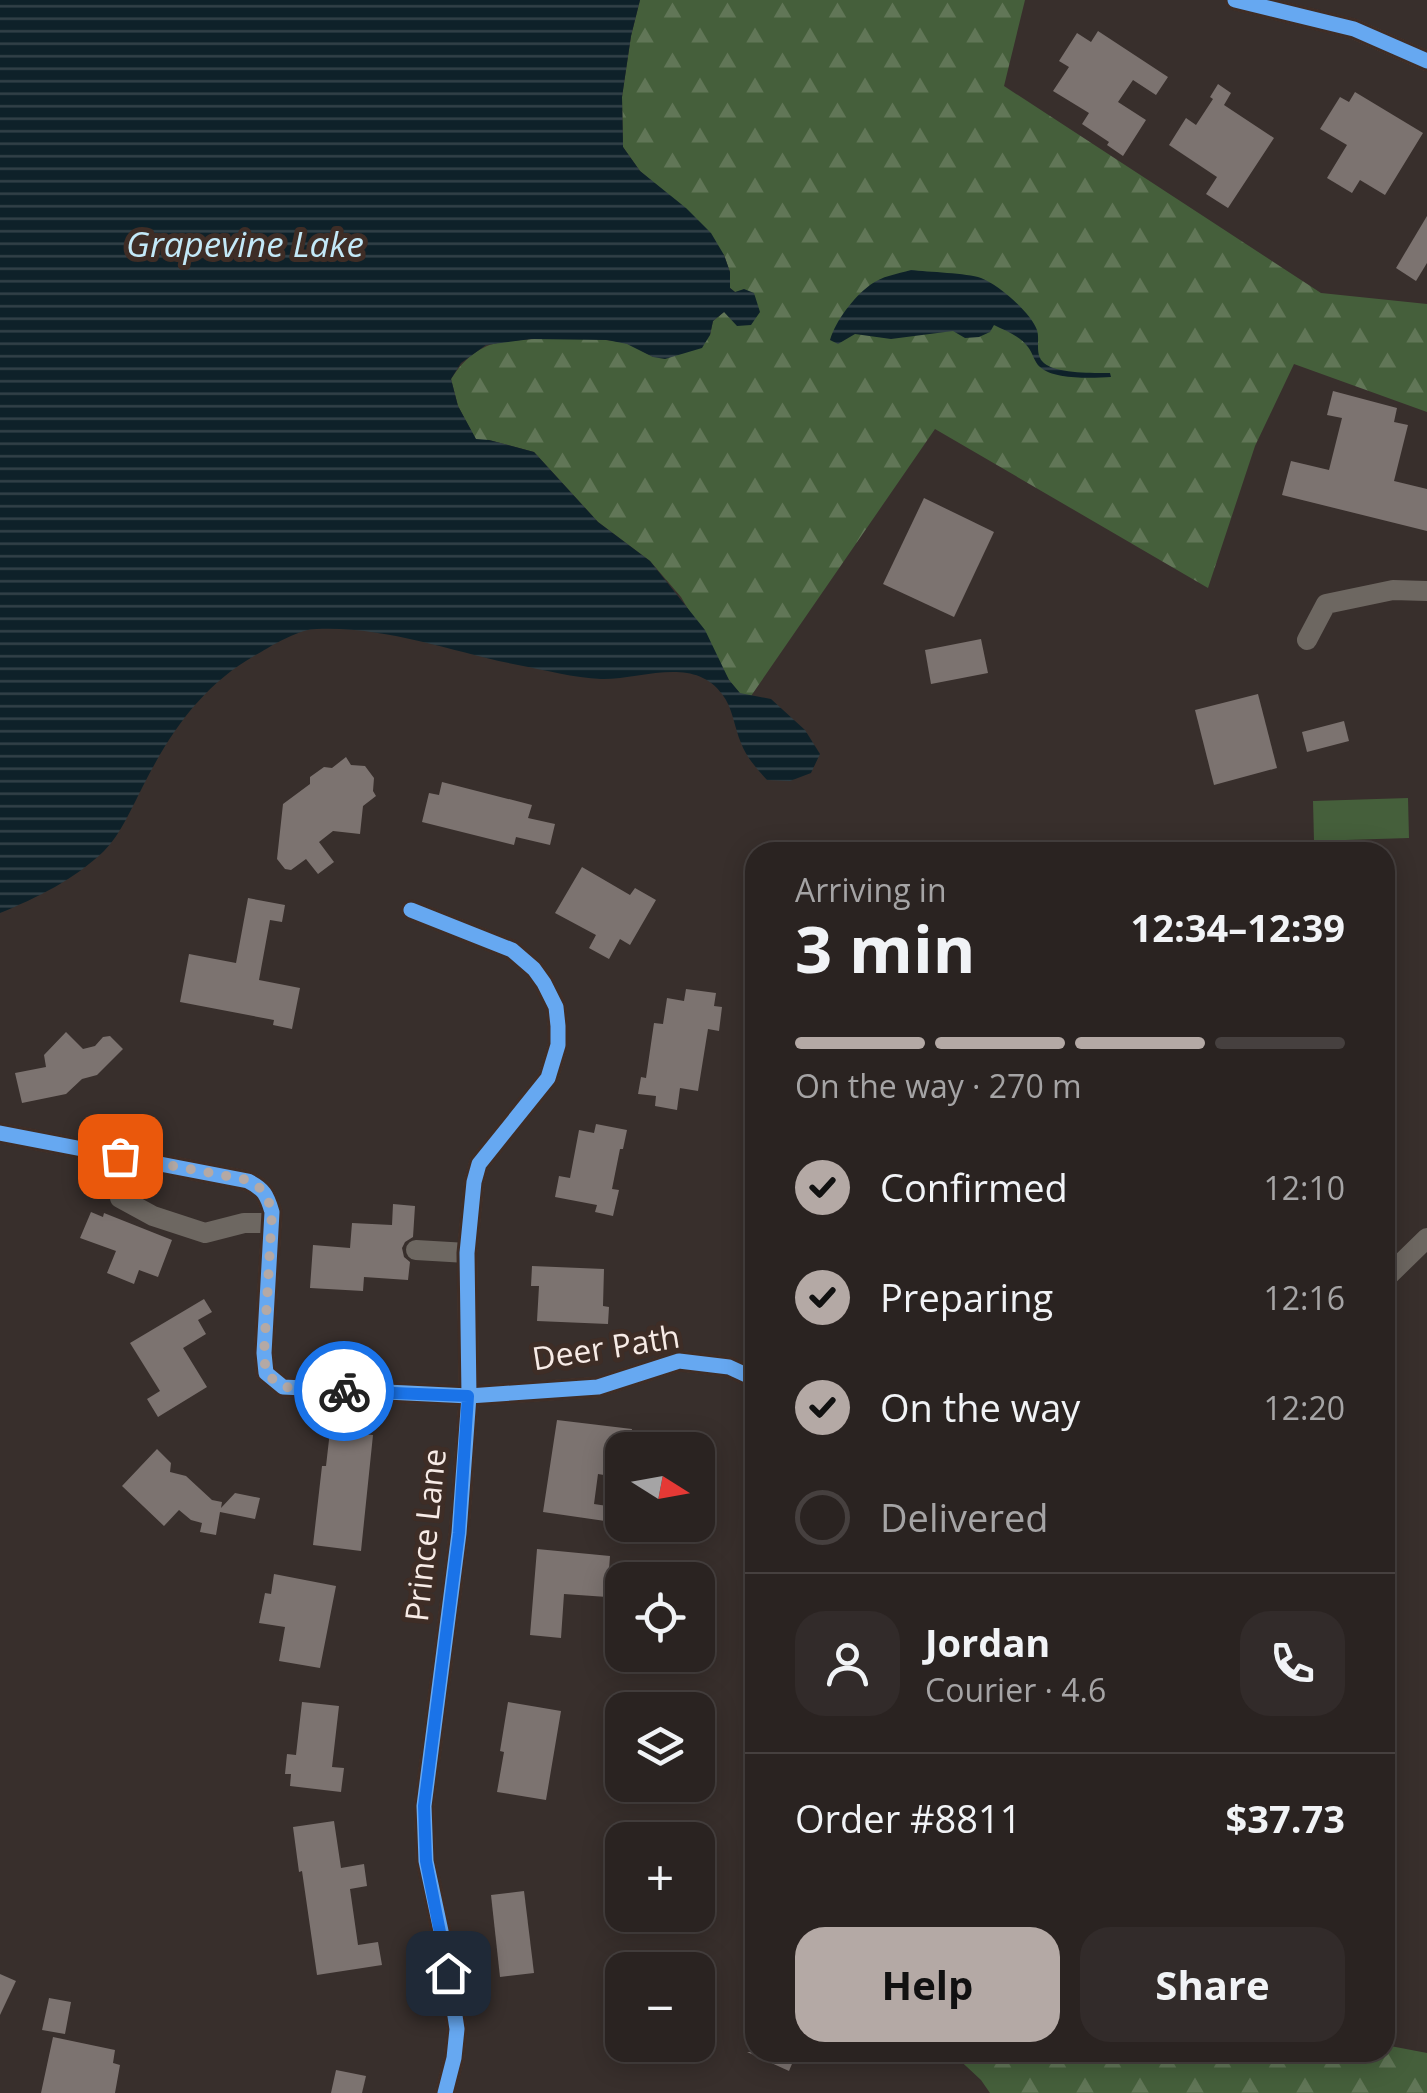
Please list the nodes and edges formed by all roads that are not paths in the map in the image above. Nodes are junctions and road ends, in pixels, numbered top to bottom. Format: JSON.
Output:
{"nodes":[{"id":1,"x":1235,"y":0,"type":"edge"},
{"id":2,"x":1427,"y":61,"type":"edge"},
{"id":3,"x":1427,"y":591,"type":"edge"},
{"id":4,"x":1307,"y":640,"type":"dead end"},
{"id":5,"x":410,"y":910,"type":"dead end"},
{"id":6,"x":0,"y":1133,"type":"edge"},
{"id":7,"x":120,"y":1156,"type":"junction"},
{"id":8,"x":272,"y":1223,"type":"junction"},
{"id":9,"x":1427,"y":1238,"type":"edge"},
{"id":10,"x":416,"y":1250,"type":"dead end"},
{"id":11,"x":468,"y":1253,"type":"junction"},
{"id":12,"x":1395,"y":1269,"type":"edge"},
{"id":13,"x":745,"y":1374,"type":"edge"},
{"id":14,"x":468,"y":1396,"type":"junction"},
{"id":15,"x":445,"y":2093,"type":"edge"}],
"edges":[{"from":1,"to":2,"type":"street"},
{"from":3,"to":4,"type":"street"},
{"from":5,"to":11,"type":"street","name":"Prince Lane"},
{"from":6,"to":7,"type":"street"},
{"from":7,"to":8,"type":"street"},
{"from":7,"to":8,"type":"street"},
{"from":8,"to":14,"type":"street","name":"Deer Path"},
{"from":9,"to":12,"type":"street"},
{"from":10,"to":11,"type":"street"},
{"from":11,"to":14,"type":"street","name":"Prince Lane"},
{"from":13,"to":14,"type":"street","name":"Deer Path"},
{"from":14,"to":15,"type":"street","name":"Prince Lane"}]}
